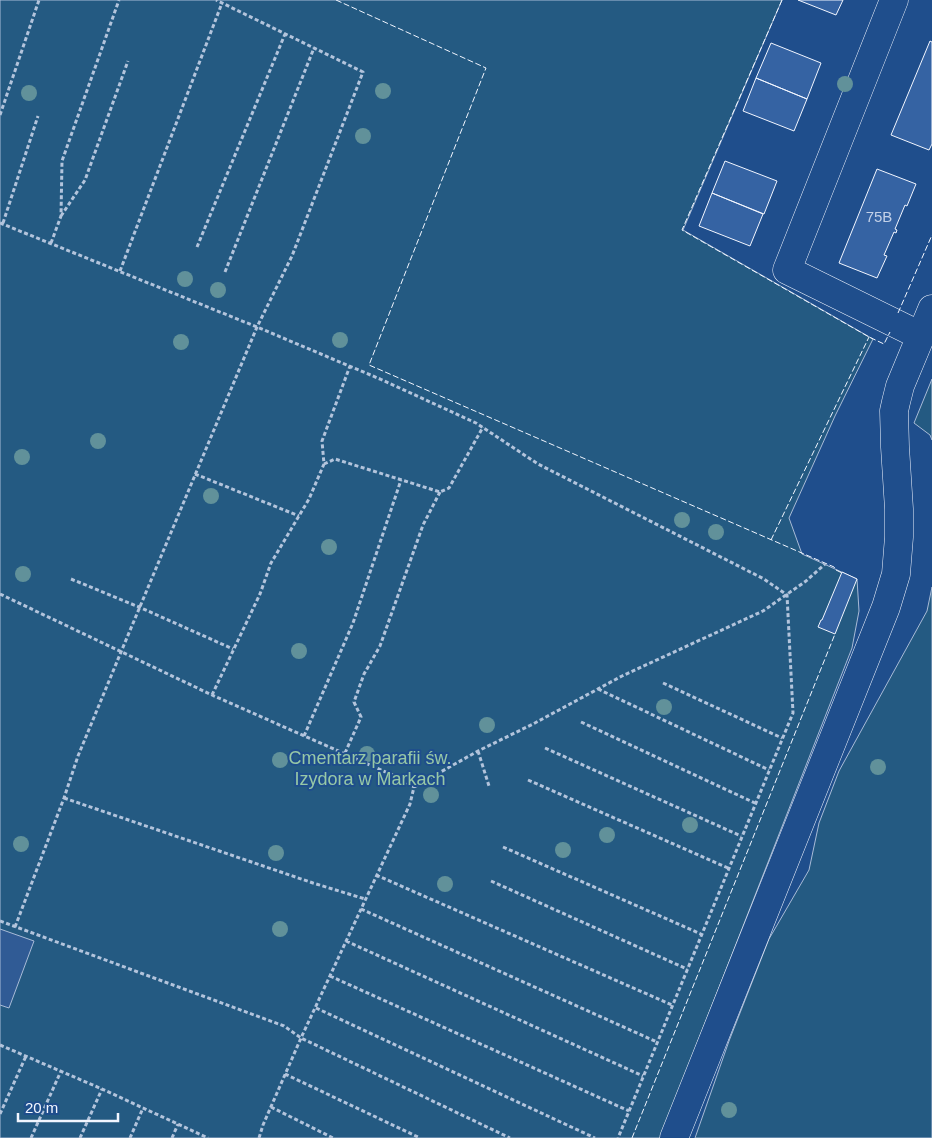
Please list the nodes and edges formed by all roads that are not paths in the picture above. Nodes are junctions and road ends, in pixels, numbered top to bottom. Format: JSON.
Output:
{"nodes":[{"id":1,"x":894,"y":0,"type":"edge"},
{"id":2,"x":932,"y":309,"type":"edge"},
{"id":3,"x":921,"y":336,"type":"junction"},
{"id":4,"x":674,"y":1138,"type":"edge"}],
"edges":[{"from":1,"to":3,"type":"street"},
{"from":2,"to":3,"type":"street"},
{"from":3,"to":4,"type":"street"}]}
